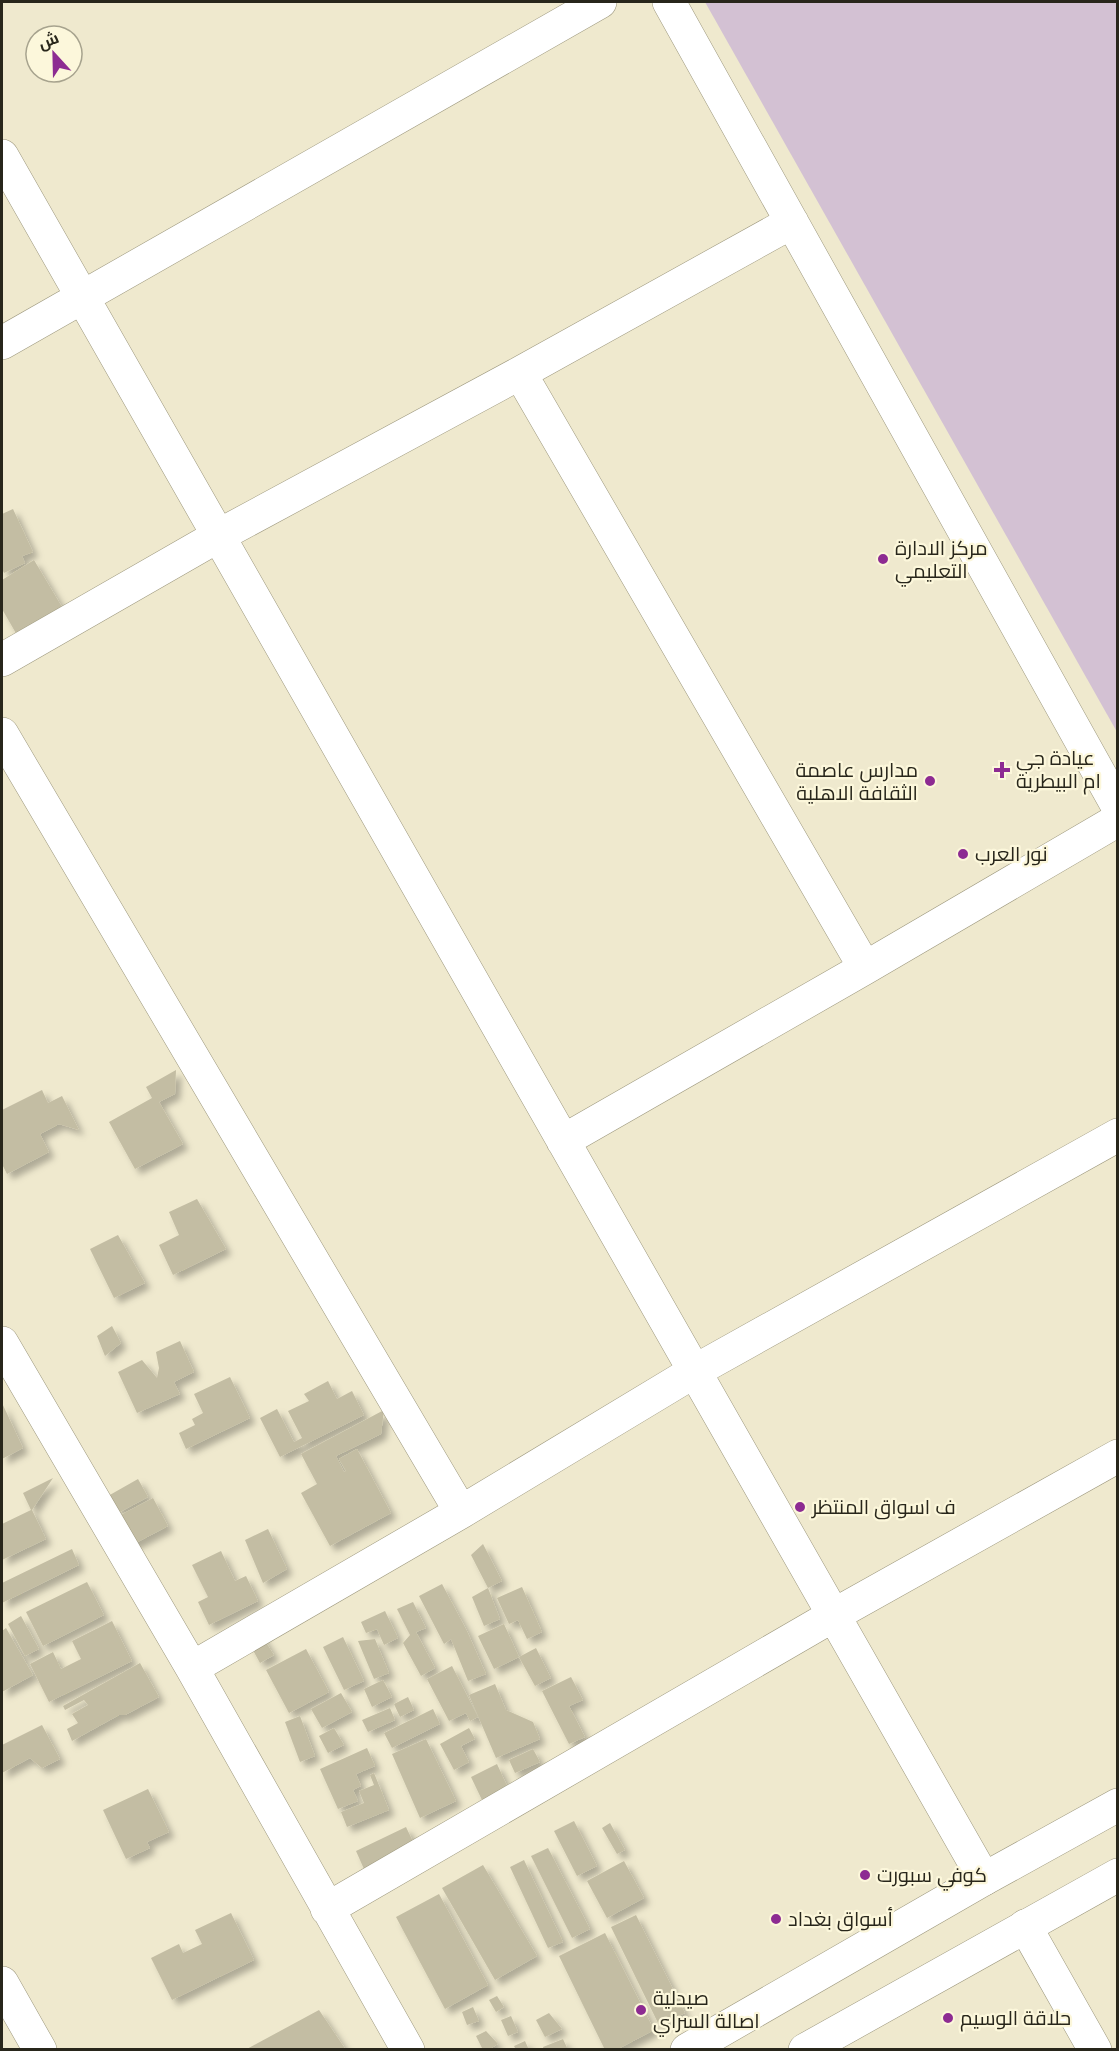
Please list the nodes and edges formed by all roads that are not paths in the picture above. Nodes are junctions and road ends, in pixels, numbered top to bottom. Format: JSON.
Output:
{"nodes":[{"id":1,"x":600,"y":2,"type":"edge"},
{"id":2,"x":669,"y":2,"type":"edge"},
{"id":3,"x":2,"y":156,"type":"edge"},
{"id":4,"x":792,"y":222,"type":"junction"},
{"id":5,"x":81,"y":296,"type":"junction"},
{"id":6,"x":2,"y":344,"type":"edge"},
{"id":7,"x":520,"y":373,"type":"junction"},
{"id":8,"x":219,"y":536,"type":"junction"},
{"id":9,"x":2,"y":660,"type":"edge"},
{"id":10,"x":2,"y":734,"type":"edge"},
{"id":11,"x":1118,"y":807,"type":"edge"},
{"id":12,"x":1118,"y":820,"type":"edge"},
{"id":13,"x":865,"y":968,"type":"junction"},
{"id":14,"x":1118,"y":1135,"type":"edge"},
{"id":15,"x":563,"y":1141,"type":"junction"},
{"id":16,"x":2,"y":1343,"type":"edge"},
{"id":17,"x":695,"y":1371,"type":"junction"},
{"id":18,"x":1118,"y":1456,"type":"edge"},
{"id":19,"x":461,"y":1512,"type":"junction"},
{"id":20,"x":834,"y":1615,"type":"junction"},
{"id":21,"x":192,"y":1668,"type":"junction"},
{"id":22,"x":1118,"y":1804,"type":"edge"},
{"id":23,"x":1118,"y":1875,"type":"edge"},
{"id":24,"x":984,"y":1878,"type":"junction"},
{"id":25,"x":327,"y":1909,"type":"junction"},
{"id":26,"x":1025,"y":1926,"type":"junction"},
{"id":27,"x":2,"y":1983,"type":"edge"},
{"id":28,"x":40,"y":2049,"type":"edge"},
{"id":29,"x":408,"y":2049,"type":"edge"},
{"id":30,"x":687,"y":2049,"type":"edge"},
{"id":31,"x":805,"y":2049,"type":"edge"},
{"id":32,"x":1095,"y":2049,"type":"edge"}],
"edges":[{"from":1,"to":5,"type":"street"},
{"from":2,"to":4,"type":"street"},
{"from":3,"to":5,"type":"street"},
{"from":4,"to":7,"type":"street"},
{"from":4,"to":11,"type":"street"},
{"from":5,"to":6,"type":"street"},
{"from":5,"to":8,"type":"street"},
{"from":7,"to":8,"type":"street"},
{"from":7,"to":13,"type":"street"},
{"from":8,"to":9,"type":"street"},
{"from":8,"to":15,"type":"street"},
{"from":10,"to":19,"type":"street"},
{"from":12,"to":13,"type":"street"},
{"from":13,"to":15,"type":"street"},
{"from":14,"to":17,"type":"street"},
{"from":15,"to":17,"type":"street"},
{"from":16,"to":21,"type":"street"},
{"from":17,"to":19,"type":"street"},
{"from":17,"to":20,"type":"street"},
{"from":18,"to":20,"type":"street"},
{"from":19,"to":21,"type":"street"},
{"from":20,"to":24,"type":"street"},
{"from":20,"to":25,"type":"street"},
{"from":21,"to":25,"type":"street"},
{"from":22,"to":24,"type":"street"},
{"from":23,"to":26,"type":"street"},
{"from":24,"to":30,"type":"street"},
{"from":25,"to":29,"type":"street"},
{"from":26,"to":31,"type":"street"},
{"from":26,"to":32,"type":"street"},
{"from":27,"to":28,"type":"street"}]}
